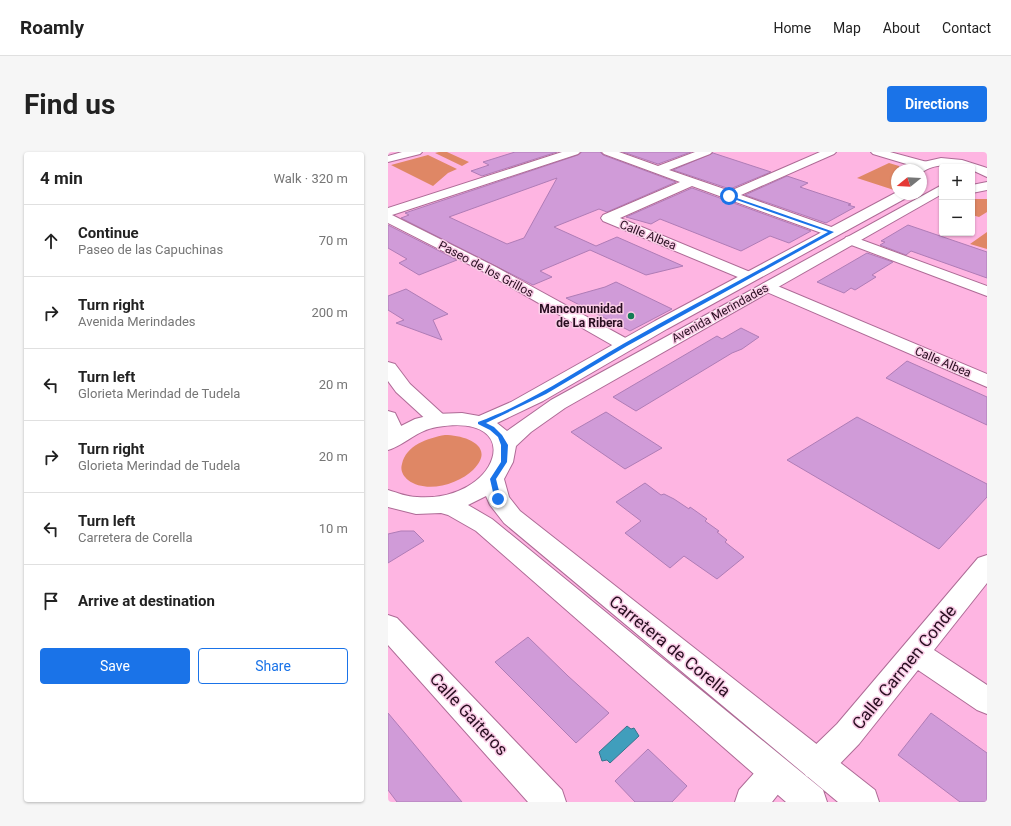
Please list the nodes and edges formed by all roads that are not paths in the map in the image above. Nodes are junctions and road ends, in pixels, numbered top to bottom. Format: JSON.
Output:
{"nodes":[{"id":1,"x":416,"y":152,"type":"edge"},
{"id":2,"x":574,"y":152,"type":"edge"},
{"id":3,"x":608,"y":152,"type":"edge"},
{"id":4,"x":706,"y":152,"type":"edge"},
{"id":5,"x":830,"y":152,"type":"edge"},
{"id":6,"x":877,"y":152,"type":"edge"},
{"id":7,"x":895,"y":152,"type":"edge"},
{"id":8,"x":977,"y":154,"type":"dead end"},
{"id":9,"x":388,"y":159,"type":"edge"},
{"id":10,"x":959,"y":163,"type":"junction"},
{"id":11,"x":917,"y":164,"type":"edge"},
{"id":12,"x":920,"y":164,"type":"edge"},
{"id":13,"x":927,"y":166,"type":"edge"},
{"id":14,"x":984,"y":168,"type":"edge"},
{"id":15,"x":658,"y":170,"type":"junction"},
{"id":16,"x":691,"y":182,"type":"junction"},
{"id":17,"x":938,"y":187,"type":"edge"},
{"id":18,"x":729,"y":196,"type":"junction"},
{"id":19,"x":892,"y":200,"type":"edge"},
{"id":20,"x":388,"y":212,"type":"edge"},
{"id":21,"x":388,"y":218,"type":"edge"},
{"id":22,"x":832,"y":232,"type":"junction"},
{"id":23,"x":851,"y":240,"type":"junction"},
{"id":24,"x":750,"y":277,"type":"junction"},
{"id":25,"x":768,"y":287,"type":"junction"},
{"id":26,"x":987,"y":291,"type":"edge"},
{"id":27,"x":625,"y":345,"type":"junction"},
{"id":28,"x":388,"y":368,"type":"edge"},
{"id":29,"x":987,"y":381,"type":"edge"},
{"id":30,"x":388,"y":417,"type":"edge"},
{"id":31,"x":438,"y":420,"type":"junction"},
{"id":32,"x":480,"y":423,"type":"junction"},
{"id":33,"x":392,"y":440,"type":"edge"},
{"id":34,"x":504,"y":445,"type":"junction"},
{"id":35,"x":493,"y":479,"type":"junction"},
{"id":36,"x":390,"y":501,"type":"edge"},
{"id":37,"x":440,"y":504,"type":"junction"},
{"id":38,"x":987,"y":565,"type":"edge"},
{"id":39,"x":388,"y":626,"type":"edge"},
{"id":40,"x":916,"y":653,"type":"junction"},
{"id":41,"x":987,"y":701,"type":"edge"},
{"id":42,"x":817,"y":765,"type":"junction"},
{"id":43,"x":776,"y":772,"type":"junction"},
{"id":44,"x":550,"y":802,"type":"edge"},
{"id":45,"x":751,"y":802,"type":"edge"},
{"id":46,"x":811,"y":802,"type":"edge"},
{"id":47,"x":863,"y":802,"type":"edge"}],
"edges":[{"from":1,"to":9,"type":"street"},
{"from":2,"to":20,"type":"street"},
{"from":3,"to":15,"type":"street"},
{"from":4,"to":15,"type":"street"},
{"from":5,"to":18,"type":"street"},
{"from":6,"to":11,"type":"street"},
{"from":7,"to":12,"type":"street"},
{"from":8,"to":10,"type":"street"},
{"from":10,"to":13,"type":"street"},
{"from":10,"to":14,"type":"street"},
{"from":15,"to":16,"type":"street"},
{"from":16,"to":18,"type":"street"},
{"from":16,"to":24,"type":"street","name":"Calle Albea"},
{"from":17,"to":23,"type":"street","name":"Avenida Merindades"},
{"from":18,"to":22,"type":"street"},
{"from":19,"to":22,"type":"street","name":"Avenida Merindades"},
{"from":21,"to":27,"type":"street","name":"Paseo de los Grillos"},
{"from":22,"to":24,"type":"street","name":"Avenida Merindades"},
{"from":23,"to":25,"type":"street","name":"Avenida Merindades"},
{"from":23,"to":26,"type":"street"},
{"from":24,"to":27,"type":"street","name":"Avenida Merindades"},
{"from":25,"to":29,"type":"street","name":"Calle Albea"},
{"from":25,"to":34,"type":"street","name":"Avenida Merindades"},
{"from":27,"to":32,"type":"street","name":"Avenida Merindades"},
{"from":28,"to":31,"type":"street"},
{"from":30,"to":33,"type":"street"},
{"from":31,"to":32,"type":"street"},
{"from":31,"to":33,"type":"street"},
{"from":32,"to":34,"type":"street"},
{"from":34,"to":35,"type":"street"},
{"from":35,"to":37,"type":"street"},
{"from":35,"to":42,"type":"street","name":"Carretera de Corella"},
{"from":36,"to":37,"type":"street"},
{"from":37,"to":43,"type":"street","name":"Carretera de Corella"},
{"from":38,"to":40,"type":"street","name":"Calle Carmen Conde"},
{"from":39,"to":44,"type":"street","name":"Calle Gaiteros"},
{"from":40,"to":41,"type":"street"},
{"from":40,"to":42,"type":"street","name":"Calle Carmen Conde"},
{"from":42,"to":47,"type":"street","name":"Carretera de Corella"},
{"from":43,"to":45,"type":"street"},
{"from":43,"to":46,"type":"street","name":"Carretera de Corella"}]}
